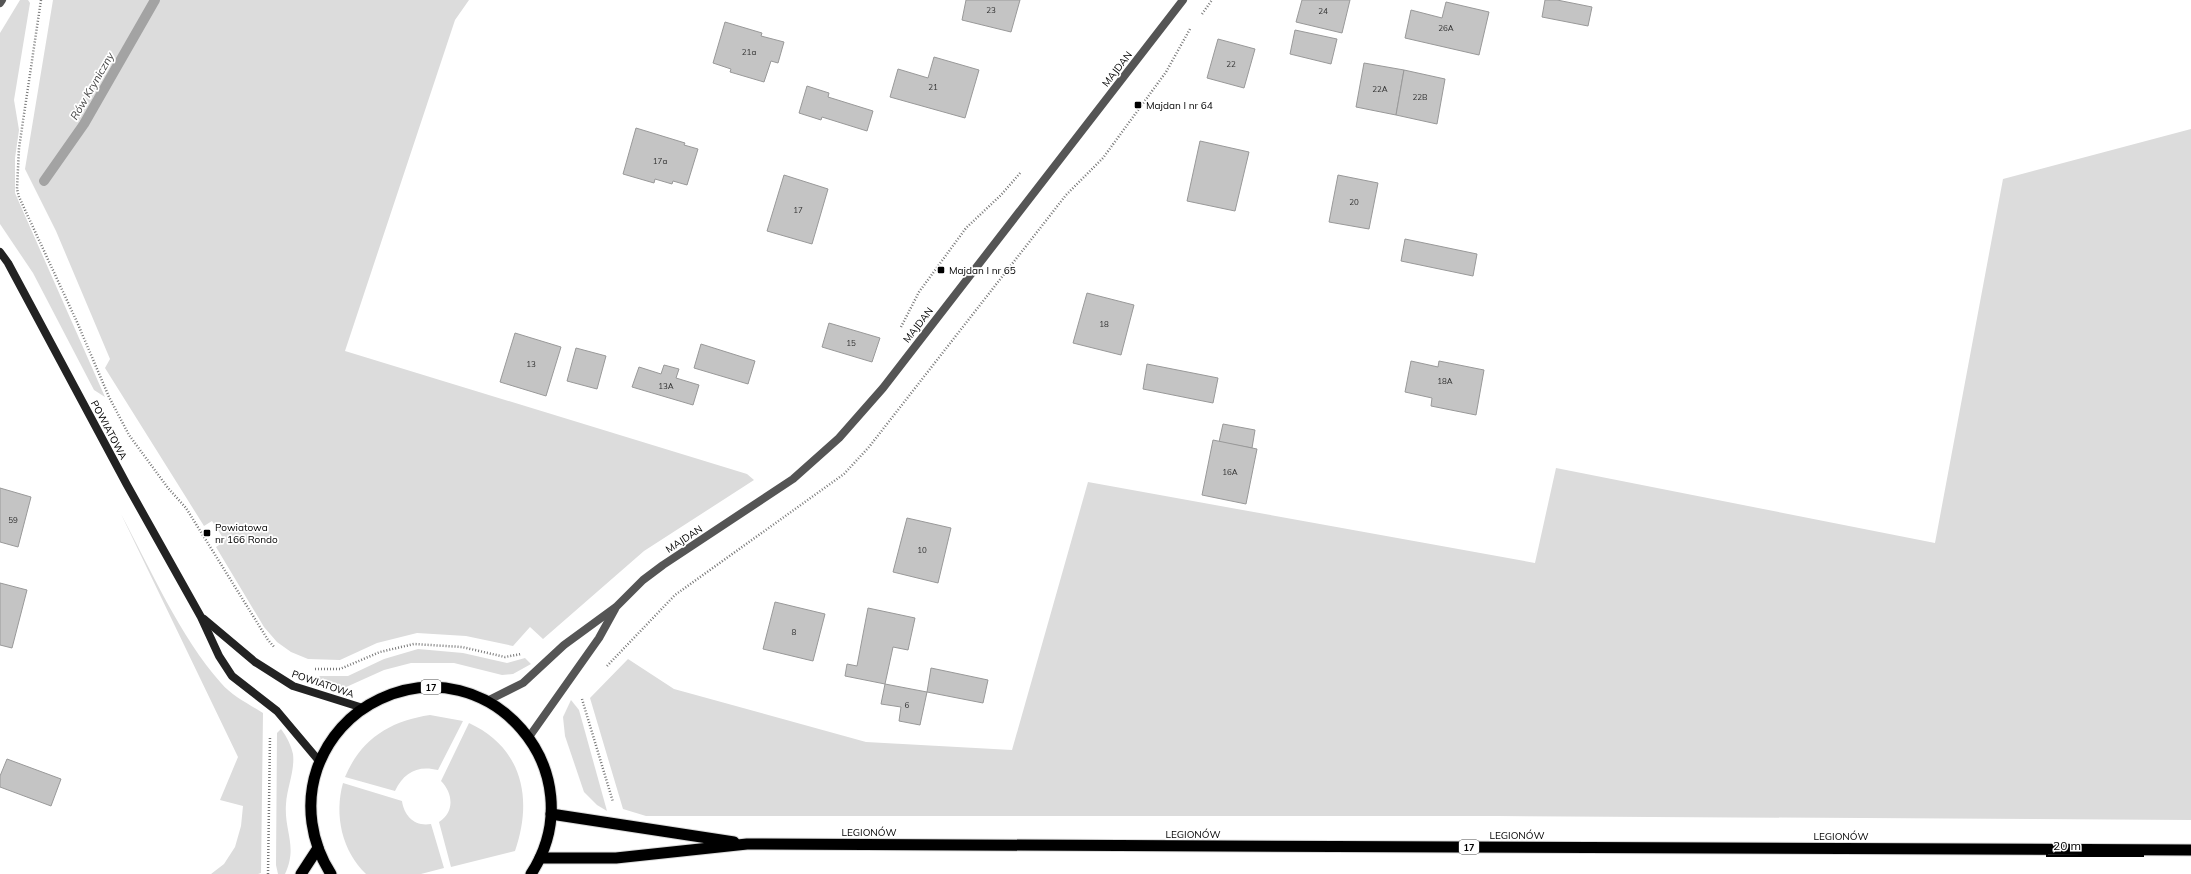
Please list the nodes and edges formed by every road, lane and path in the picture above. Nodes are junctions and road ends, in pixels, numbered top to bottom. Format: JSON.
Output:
{"nodes":[{"id":1,"x":2,"y":0,"type":"edge"},
{"id":2,"x":41,"y":0,"type":"edge"},
{"id":3,"x":1184,"y":0,"type":"edge"},
{"id":4,"x":0,"y":3,"type":"edge"},
{"id":5,"x":1022,"y":171,"type":"dead end"},
{"id":6,"x":1062,"y":192,"type":"dead end"},
{"id":7,"x":1066,"y":195,"type":"dead end"},
{"id":8,"x":0,"y":252,"type":"edge"},
{"id":9,"x":900,"y":331,"type":"dead end"},
{"id":10,"x":616,"y":607,"type":"junction"},
{"id":11,"x":202,"y":617,"type":"junction"},
{"id":12,"x":277,"y":650,"type":"dead end"},
{"id":13,"x":528,"y":653,"type":"dead end"},
{"id":14,"x":311,"y":669,"type":"dead end"},
{"id":15,"x":487,"y":701,"type":"junction"},
{"id":16,"x":363,"y":708,"type":"junction"},
{"id":17,"x":270,"y":729,"type":"dead end"},
{"id":18,"x":528,"y":737,"type":"junction"},
{"id":19,"x":320,"y":762,"type":"junction"},
{"id":20,"x":551,"y":814,"type":"junction"},
{"id":21,"x":746,"y":844,"type":"junction"},
{"id":22,"x":318,"y":848,"type":"junction"},
{"id":23,"x":2191,"y":850,"type":"edge"},
{"id":24,"x":540,"y":858,"type":"junction"},
{"id":25,"x":268,"y":874,"type":"edge"},
{"id":26,"x":301,"y":874,"type":"edge"},
{"id":27,"x":331,"y":874,"type":"edge"},
{"id":28,"x":531,"y":874,"type":"edge"}],
"edges":[{"from":1,"to":4,"type":"street"},
{"from":2,"to":12,"type":"path"},
{"from":3,"to":10,"type":"street","name":"MAJDAN"},
{"from":5,"to":9,"type":"path"},
{"from":6,"to":7,"type":"path"},
{"from":8,"to":11,"type":"main road","name":"POWIATOWA"},
{"from":10,"to":15,"type":"street","name":"MAJDAN"},
{"from":10,"to":18,"type":"street","name":"MAJDAN"},
{"from":11,"to":16,"type":"main road","name":"POWIATOWA"},
{"from":11,"to":19,"type":"main road","name":"POWIATOWA"},
{"from":13,"to":14,"type":"path"},
{"from":15,"to":16,"type":"highway","number":"17"},
{"from":15,"to":18,"type":"highway","number":"17"},
{"from":16,"to":19,"type":"highway","number":"17"},
{"from":17,"to":25,"type":"path"},
{"from":18,"to":20,"type":"highway","number":"17"},
{"from":19,"to":22,"type":"highway","number":"17"},
{"from":20,"to":21,"type":"highway","name":"LEGIONÓW","number":"17"},
{"from":20,"to":24,"type":"highway","number":"17"},
{"from":21,"to":23,"type":"highway","name":"LEGIONÓW","number":"17"},
{"from":21,"to":24,"type":"highway","name":"LEGIONÓW","number":"17"},
{"from":22,"to":26,"type":"highway"},
{"from":22,"to":27,"type":"highway","number":"17"},
{"from":24,"to":28,"type":"highway","number":"17"}]}
